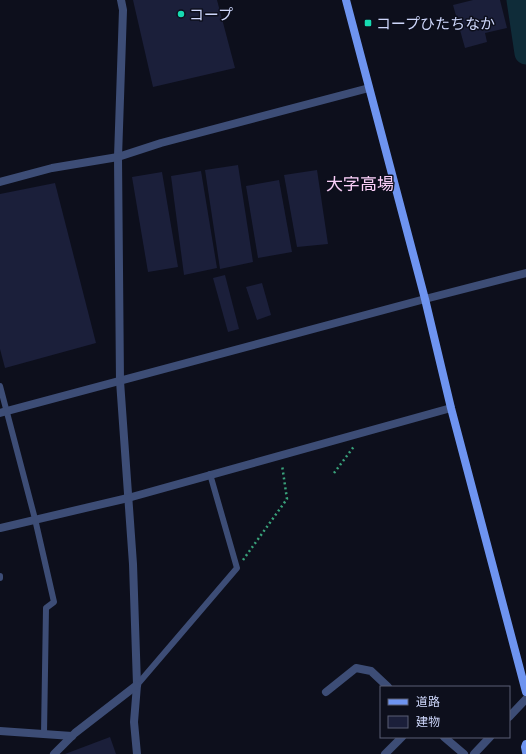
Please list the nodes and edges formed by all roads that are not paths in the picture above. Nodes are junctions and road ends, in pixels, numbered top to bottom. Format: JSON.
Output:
{"nodes":[{"id":1,"x":122,"y":0,"type":"edge"},
{"id":2,"x":346,"y":0,"type":"edge"},
{"id":3,"x":369,"y":88,"type":"junction"},
{"id":4,"x":118,"y":156,"type":"junction"},
{"id":5,"x":0,"y":182,"type":"edge"},
{"id":6,"x":526,"y":273,"type":"edge"},
{"id":7,"x":425,"y":299,"type":"junction"},
{"id":8,"x":120,"y":381,"type":"junction"},
{"id":9,"x":0,"y":386,"type":"edge"},
{"id":10,"x":451,"y":408,"type":"junction"},
{"id":11,"x":3,"y":412,"type":"edge"},
{"id":12,"x":210,"y":474,"type":"junction"},
{"id":13,"x":128,"y":498,"type":"junction"},
{"id":14,"x":36,"y":519,"type":"junction"},
{"id":15,"x":0,"y":528,"type":"edge"},
{"id":16,"x":137,"y":685,"type":"junction"},
{"id":17,"x":387,"y":686,"type":"edge"},
{"id":18,"x":326,"y":692,"type":"dead end"},
{"id":19,"x":526,"y":692,"type":"edge"},
{"id":20,"x":526,"y":699,"type":"edge"},
{"id":21,"x":510,"y":716,"type":"edge"},
{"id":22,"x":0,"y":731,"type":"edge"},
{"id":23,"x":44,"y":734,"type":"junction"},
{"id":24,"x":72,"y":736,"type":"junction"},
{"id":25,"x":401,"y":738,"type":"edge"},
{"id":26,"x":445,"y":738,"type":"edge"},
{"id":27,"x":489,"y":738,"type":"edge"},
{"id":28,"x":526,"y":744,"type":"edge"},
{"id":29,"x":526,"y":752,"type":"edge"},
{"id":30,"x":54,"y":754,"type":"edge"},
{"id":31,"x":137,"y":754,"type":"edge"},
{"id":32,"x":385,"y":754,"type":"edge"},
{"id":33,"x":464,"y":754,"type":"edge"},
{"id":34,"x":474,"y":754,"type":"edge"}],
"edges":[{"from":1,"to":4,"type":"street"},
{"from":2,"to":3,"type":"street"},
{"from":3,"to":4,"type":"street"},
{"from":3,"to":7,"type":"street"},
{"from":4,"to":5,"type":"street"},
{"from":4,"to":8,"type":"street"},
{"from":6,"to":7,"type":"street"},
{"from":7,"to":8,"type":"street"},
{"from":7,"to":10,"type":"street"},
{"from":8,"to":11,"type":"street"},
{"from":8,"to":13,"type":"street"},
{"from":9,"to":11,"type":"lane"},
{"from":10,"to":12,"type":"street"},
{"from":10,"to":19,"type":"street"},
{"from":11,"to":14,"type":"lane"},
{"from":12,"to":13,"type":"street"},
{"from":12,"to":16,"type":"lane"},
{"from":13,"to":14,"type":"street"},
{"from":13,"to":16,"type":"street"},
{"from":14,"to":15,"type":"street"},
{"from":14,"to":23,"type":"lane"},
{"from":16,"to":24,"type":"street"},
{"from":16,"to":31,"type":"street"},
{"from":17,"to":18,"type":"street"},
{"from":20,"to":21,"type":"street"},
{"from":22,"to":23,"type":"street"},
{"from":23,"to":24,"type":"street"},
{"from":24,"to":30,"type":"street"},
{"from":25,"to":32,"type":"street"},
{"from":26,"to":33,"type":"street"},
{"from":27,"to":34,"type":"street"},
{"from":28,"to":29,"type":"street"}]}
